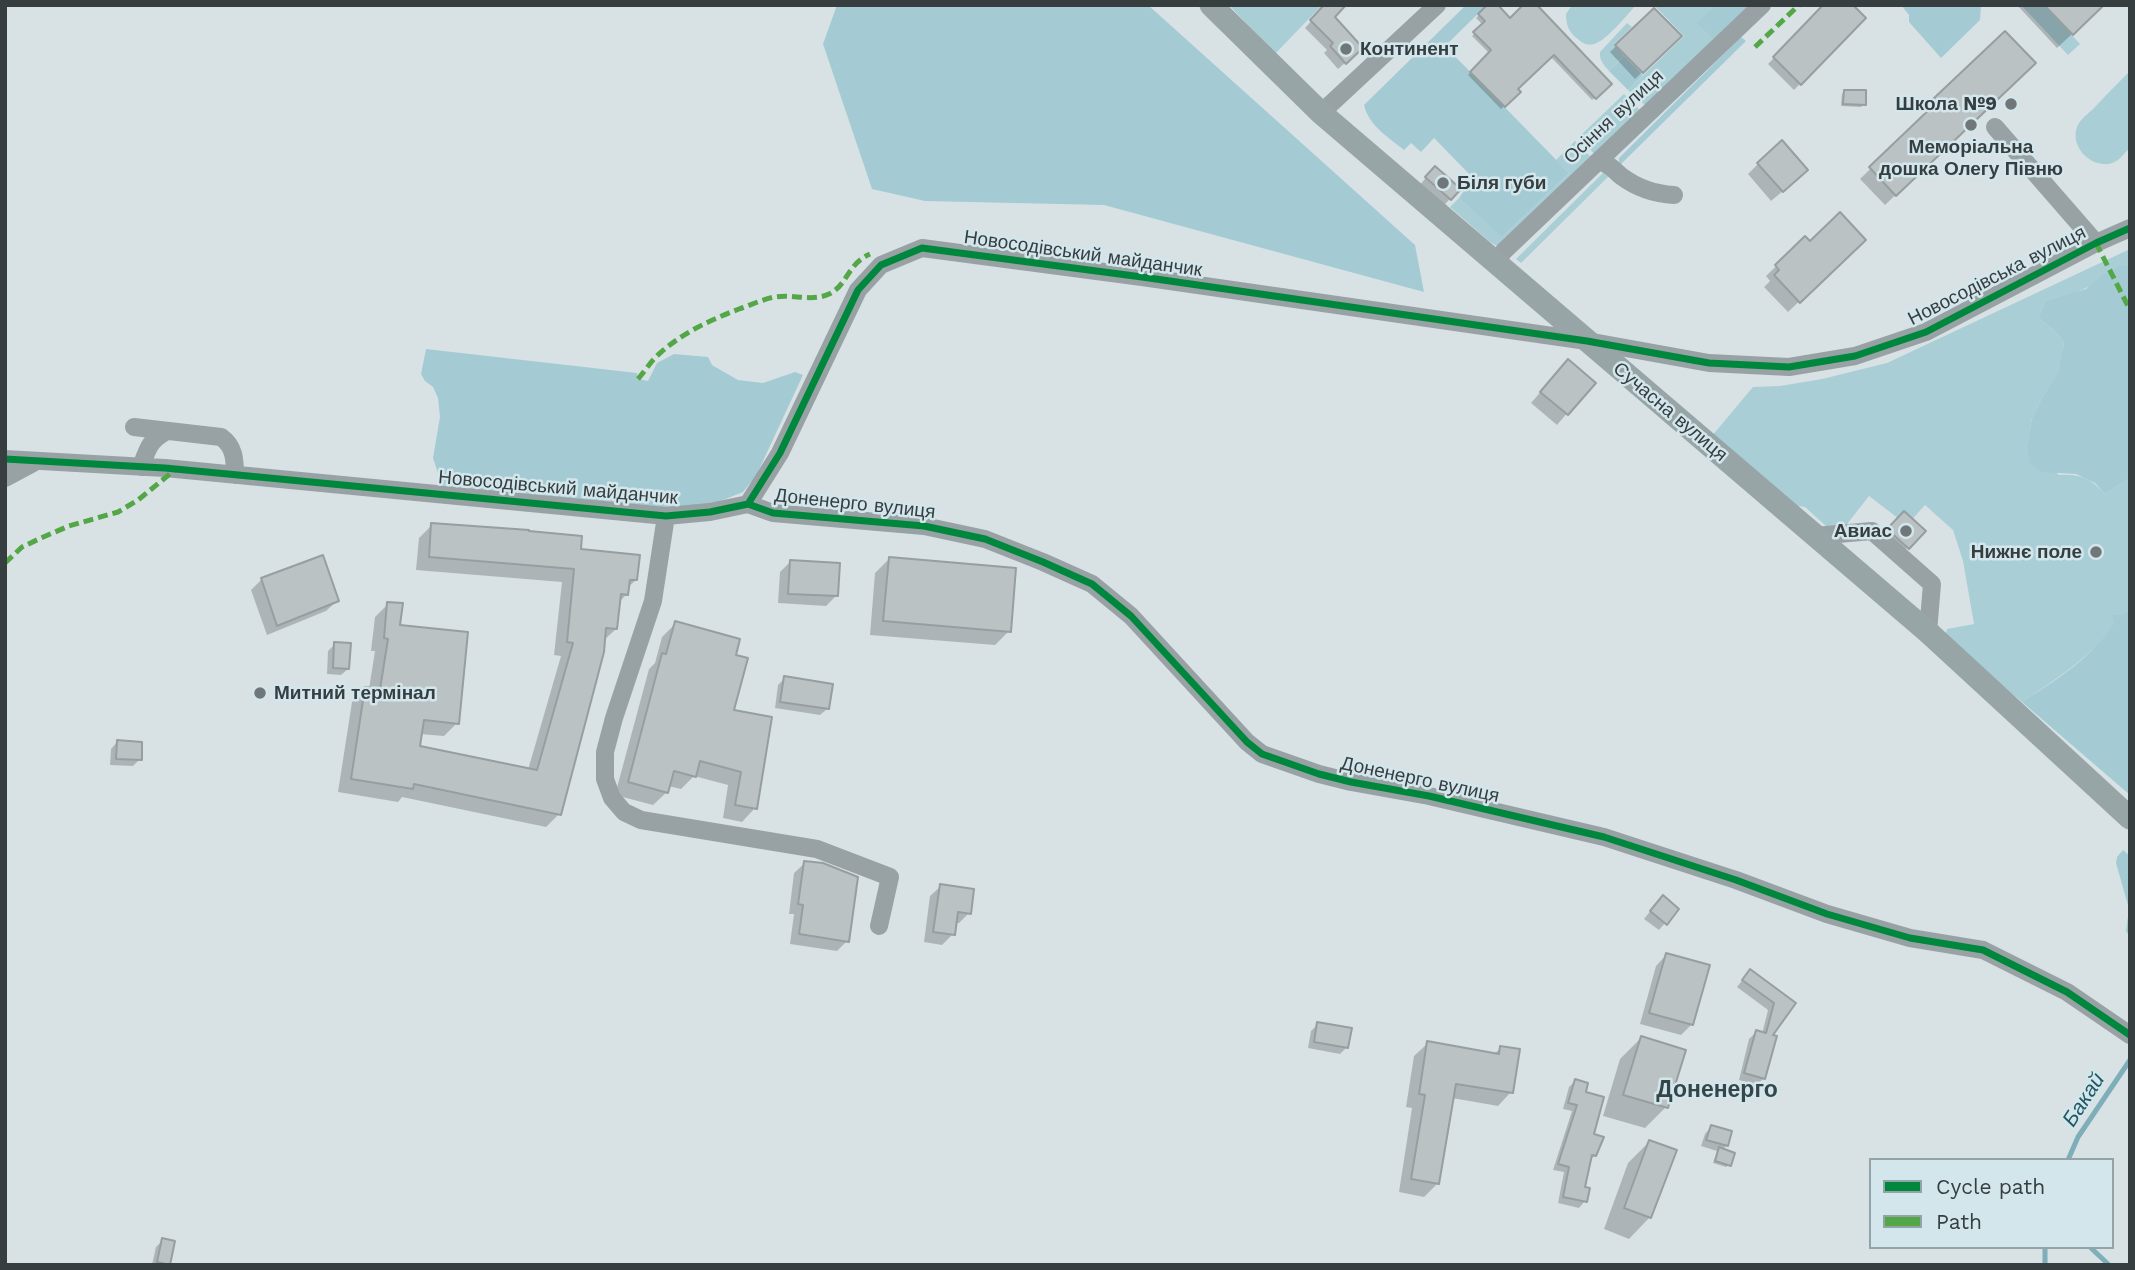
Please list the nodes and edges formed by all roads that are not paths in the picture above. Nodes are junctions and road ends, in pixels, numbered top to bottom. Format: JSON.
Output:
{"nodes":[{"id":1,"x":1211,"y":5,"type":"edge"},
{"id":2,"x":1437,"y":5,"type":"edge"},
{"id":3,"x":1762,"y":5,"type":"edge"},
{"id":4,"x":1321,"y":113,"type":"junction"},
{"id":5,"x":1994,"y":127,"type":"dead end"},
{"id":6,"x":1598,"y":161,"type":"junction"},
{"id":7,"x":1674,"y":195,"type":"dead end"},
{"id":8,"x":2130,"y":228,"type":"edge"},
{"id":9,"x":2096,"y":243,"type":"junction"},
{"id":10,"x":1496,"y":261,"type":"junction"},
{"id":11,"x":1587,"y":341,"type":"junction"},
{"id":12,"x":134,"y":427,"type":"dead end"},
{"id":13,"x":167,"y":431,"type":"junction"},
{"id":14,"x":5,"y":459,"type":"edge"},
{"id":15,"x":37,"y":461,"type":"junction"},
{"id":16,"x":141,"y":467,"type":"junction"},
{"id":17,"x":235,"y":475,"type":"junction"},
{"id":18,"x":5,"y":478,"type":"edge"},
{"id":19,"x":748,"y":504,"type":"junction"},
{"id":20,"x":666,"y":516,"type":"junction"},
{"id":21,"x":1815,"y":536,"type":"junction"},
{"id":22,"x":1928,"y":632,"type":"junction"},
{"id":23,"x":2130,"y":818,"type":"edge"},
{"id":24,"x":879,"y":926,"type":"dead end"},
{"id":25,"x":2130,"y":1035,"type":"edge"}],
"edges":[{"from":1,"to":4,"type":"main road","name":"Сучасна вулиця"},
{"from":2,"to":4,"type":"street"},
{"from":3,"to":6,"type":"street","name":"Осіння вулиця"},
{"from":4,"to":10,"type":"main road","name":"Сучасна вулиця"},
{"from":5,"to":9,"type":"street"},
{"from":6,"to":7,"type":"street"},
{"from":6,"to":10,"type":"street","name":"Осіння вулиця"},
{"from":8,"to":9,"type":"street","name":"Новосодівська вулиця"},
{"from":9,"to":11,"type":"street","name":"Новосодівська вулиця"},
{"from":10,"to":11,"type":"main road","name":"Сучасна вулиця"},
{"from":11,"to":19,"type":"street","name":"Новосодівський майданчик"},
{"from":11,"to":21,"type":"main road","name":"Сучасна вулиця"},
{"from":12,"to":13,"type":"street"},
{"from":13,"to":16,"type":"street"},
{"from":13,"to":17,"type":"street"},
{"from":14,"to":15,"type":"street","name":"Новосодівський майданчик"},
{"from":15,"to":16,"type":"street","name":"Новосодівський майданчик"},
{"from":15,"to":18,"type":"street"},
{"from":16,"to":17,"type":"street","name":"Новосодівський майданчик"},
{"from":17,"to":20,"type":"street","name":"Новосодівський майданчик"},
{"from":19,"to":20,"type":"street","name":"Новосодівський майданчик"},
{"from":19,"to":25,"type":"street","name":"Доненерго вулиця"},
{"from":20,"to":24,"type":"street"},
{"from":21,"to":22,"type":"main road","name":"Сучасна вулиця"},
{"from":21,"to":22,"type":"street"},
{"from":22,"to":23,"type":"main road","name":"Сучасна вулиця"}]}
